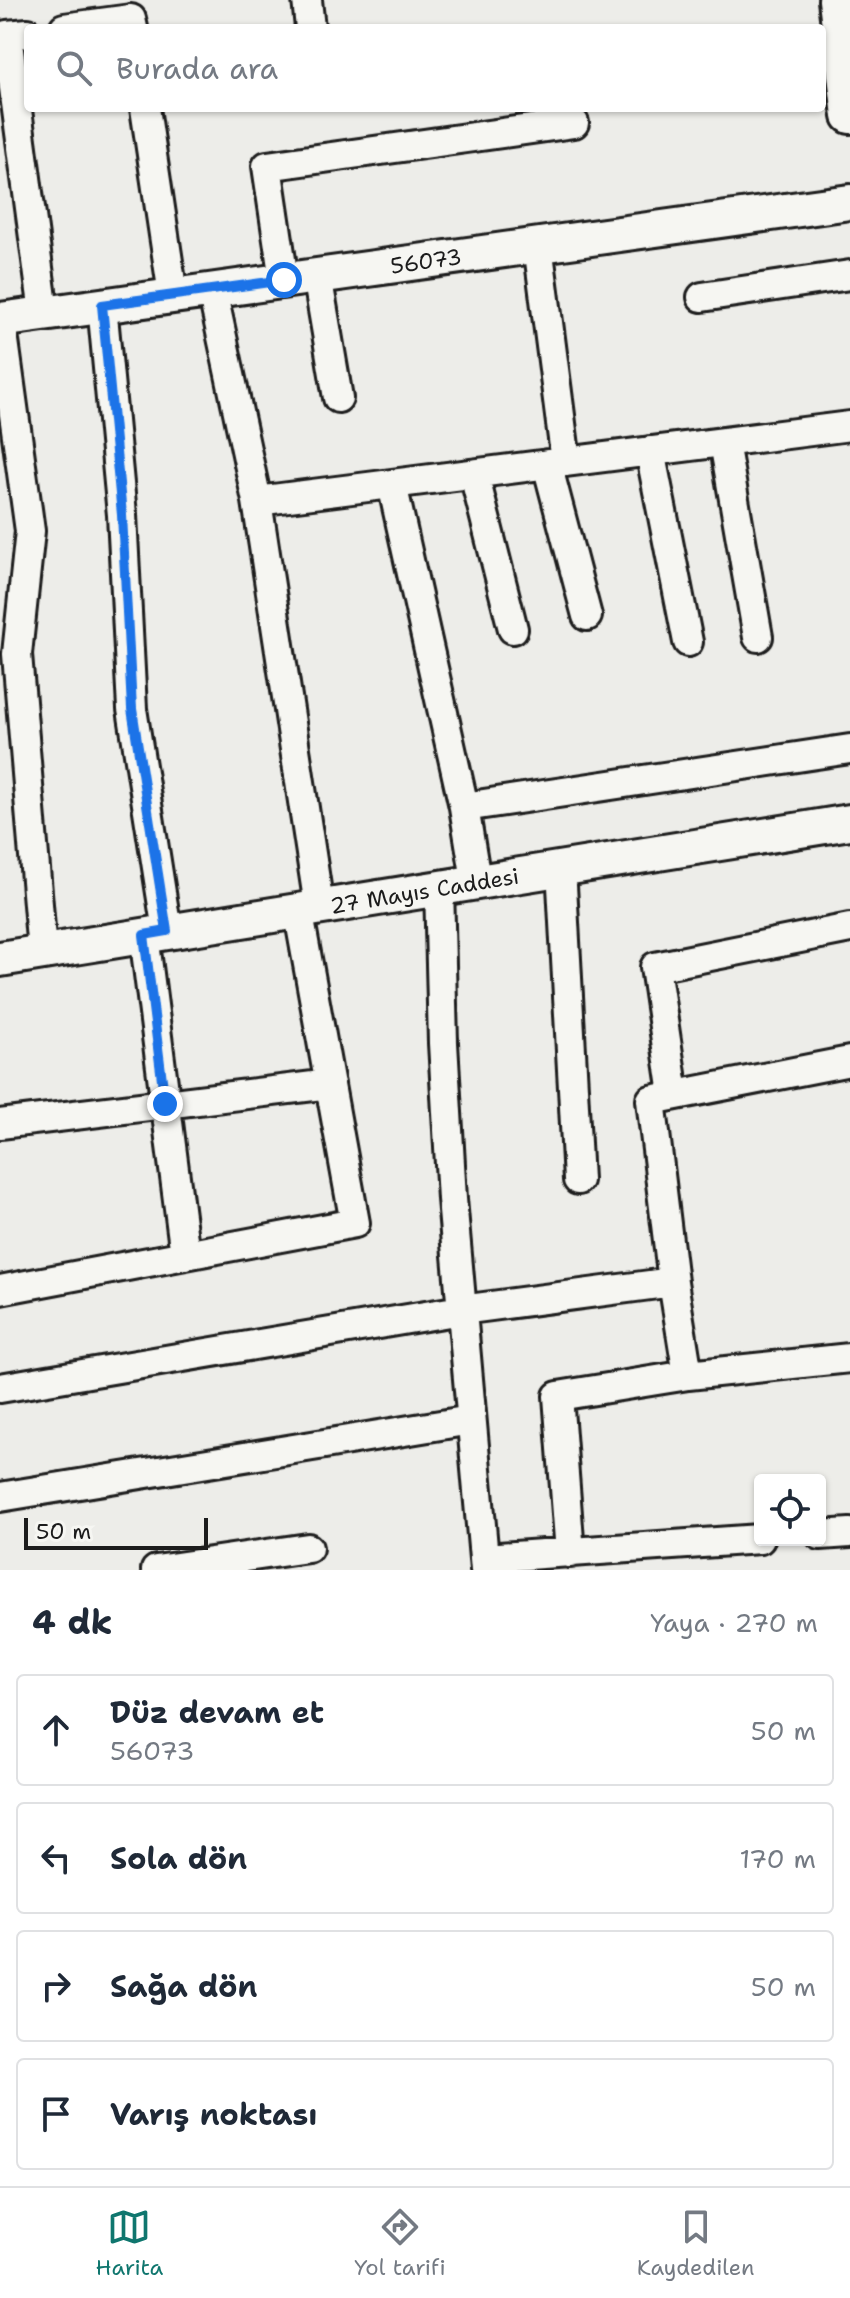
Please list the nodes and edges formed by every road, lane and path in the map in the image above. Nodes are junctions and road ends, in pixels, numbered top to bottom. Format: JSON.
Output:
{"nodes":[{"id":1,"x":307,"y":0,"type":"edge"},
{"id":2,"x":833,"y":19,"type":"edge"},
{"id":3,"x":94,"y":24,"type":"edge"},
{"id":4,"x":132,"y":24,"type":"edge"},
{"id":5,"x":310,"y":24,"type":"edge"},
{"id":6,"x":24,"y":33,"type":"edge"},
{"id":7,"x":146,"y":112,"type":"edge"},
{"id":8,"x":850,"y":116,"type":"edge"},
{"id":9,"x":574,"y":123,"type":"dead end"},
{"id":10,"x":850,"y":202,"type":"edge"},
{"id":11,"x":538,"y":245,"type":"junction"},
{"id":12,"x":850,"y":275,"type":"edge"},
{"id":13,"x":300,"y":278,"type":"junction"},
{"id":14,"x":212,"y":290,"type":"junction"},
{"id":15,"x":173,"y":295,"type":"junction"},
{"id":16,"x":702,"y":297,"type":"dead end"},
{"id":17,"x":102,"y":305,"type":"junction"},
{"id":18,"x":44,"y":313,"type":"junction"},
{"id":19,"x":0,"y":320,"type":"edge"},
{"id":20,"x":338,"y":398,"type":"dead end"},
{"id":21,"x":850,"y":426,"type":"edge"},
{"id":22,"x":724,"y":442,"type":"junction"},
{"id":23,"x":650,"y":451,"type":"junction"},
{"id":24,"x":557,"y":463,"type":"junction"},
{"id":25,"x":474,"y":474,"type":"junction"},
{"id":26,"x":392,"y":484,"type":"junction"},
{"id":27,"x":257,"y":501,"type":"junction"},
{"id":28,"x":12,"y":594,"type":"edge"},
{"id":29,"x":587,"y":616,"type":"dead end"},
{"id":30,"x":513,"y":629,"type":"dead end"},
{"id":31,"x":758,"y":637,"type":"dead end"},
{"id":32,"x":688,"y":642,"type":"dead end"},
{"id":33,"x":9,"y":655,"type":"edge"},
{"id":34,"x":850,"y":749,"type":"edge"},
{"id":35,"x":464,"y":807,"type":"junction"},
{"id":36,"x":850,"y":822,"type":"edge"},
{"id":37,"x":561,"y":867,"type":"junction"},
{"id":38,"x":476,"y":880,"type":"junction"},
{"id":39,"x":439,"y":886,"type":"junction"},
{"id":40,"x":309,"y":908,"type":"junction"},
{"id":41,"x":850,"y":928,"type":"edge"},
{"id":42,"x":155,"y":933,"type":"junction"},
{"id":43,"x":42,"y":952,"type":"junction"},
{"id":44,"x":0,"y":959,"type":"edge"},
{"id":45,"x":850,"y":1061,"type":"edge"},
{"id":46,"x":330,"y":1084,"type":"junction"},
{"id":47,"x":674,"y":1094,"type":"junction"},
{"id":48,"x":165,"y":1104,"type":"junction"},
{"id":49,"x":0,"y":1124,"type":"edge"},
{"id":50,"x":578,"y":1180,"type":"dead end"},
{"id":51,"x":185,"y":1255,"type":"junction"},
{"id":52,"x":673,"y":1282,"type":"junction"},
{"id":53,"x":0,"y":1290,"type":"edge"},
{"id":54,"x":461,"y":1310,"type":"junction"},
{"id":55,"x":850,"y":1358,"type":"edge"},
{"id":56,"x":688,"y":1375,"type":"junction"},
{"id":57,"x":0,"y":1388,"type":"edge"},
{"id":58,"x":471,"y":1420,"type":"junction"},
{"id":59,"x":0,"y":1497,"type":"edge"},
{"id":60,"x":850,"y":1533,"type":"edge"},
{"id":61,"x":826,"y":1535,"type":"edge"},
{"id":62,"x":754,"y":1539,"type":"edge"},
{"id":63,"x":308,"y":1548,"type":"dead end"},
{"id":64,"x":570,"y":1553,"type":"junction"},
{"id":65,"x":484,"y":1564,"type":"edge"},
{"id":66,"x":156,"y":1570,"type":"edge"}],
"edges":[{"from":1,"to":5,"type":"street"},
{"from":2,"to":8,"type":"street"},
{"from":3,"to":4,"type":"street"},
{"from":6,"to":18,"type":"street"},
{"from":7,"to":15,"type":"street"},
{"from":9,"to":13,"type":"street"},
{"from":10,"to":11,"type":"street","name":"56073"},
{"from":11,"to":13,"type":"street","name":"56073"},
{"from":11,"to":24,"type":"street"},
{"from":12,"to":16,"type":"street"},
{"from":13,"to":14,"type":"street","name":"56073"},
{"from":13,"to":20,"type":"street"},
{"from":14,"to":15,"type":"street","name":"56073"},
{"from":14,"to":27,"type":"street"},
{"from":15,"to":17,"type":"street","name":"56073"},
{"from":17,"to":18,"type":"street","name":"56073"},
{"from":17,"to":42,"type":"street"},
{"from":18,"to":19,"type":"street","name":"56073"},
{"from":19,"to":28,"type":"street"},
{"from":21,"to":22,"type":"street"},
{"from":22,"to":23,"type":"street"},
{"from":22,"to":31,"type":"street"},
{"from":23,"to":24,"type":"street"},
{"from":23,"to":32,"type":"street"},
{"from":24,"to":25,"type":"street"},
{"from":24,"to":29,"type":"street"},
{"from":25,"to":26,"type":"street"},
{"from":25,"to":30,"type":"street"},
{"from":26,"to":27,"type":"street"},
{"from":26,"to":35,"type":"street"},
{"from":27,"to":40,"type":"street"},
{"from":28,"to":33,"type":"street"},
{"from":33,"to":43,"type":"street"},
{"from":34,"to":35,"type":"street"},
{"from":35,"to":38,"type":"street"},
{"from":36,"to":37,"type":"street","name":"27 Mayıs Caddesi"},
{"from":37,"to":38,"type":"street","name":"27 Mayıs Caddesi"},
{"from":37,"to":50,"type":"street"},
{"from":38,"to":39,"type":"street","name":"27 Mayıs Caddesi"},
{"from":39,"to":40,"type":"street","name":"27 Mayıs Caddesi"},
{"from":39,"to":54,"type":"street"},
{"from":40,"to":42,"type":"street","name":"27 Mayıs Caddesi"},
{"from":40,"to":46,"type":"street"},
{"from":41,"to":47,"type":"street"},
{"from":42,"to":43,"type":"street","name":"27 Mayıs Caddesi"},
{"from":42,"to":48,"type":"street"},
{"from":43,"to":44,"type":"street","name":"27 Mayıs Caddesi"},
{"from":45,"to":47,"type":"street"},
{"from":46,"to":48,"type":"street"},
{"from":46,"to":51,"type":"street"},
{"from":47,"to":52,"type":"street"},
{"from":48,"to":49,"type":"street"},
{"from":48,"to":51,"type":"street"},
{"from":51,"to":53,"type":"street"},
{"from":52,"to":54,"type":"street"},
{"from":52,"to":56,"type":"street"},
{"from":54,"to":57,"type":"street"},
{"from":54,"to":58,"type":"street"},
{"from":55,"to":56,"type":"street"},
{"from":56,"to":64,"type":"street"},
{"from":58,"to":59,"type":"street"},
{"from":58,"to":65,"type":"street"},
{"from":60,"to":61,"type":"street"},
{"from":62,"to":64,"type":"street"},
{"from":63,"to":66,"type":"street"},
{"from":64,"to":65,"type":"street"}]}
